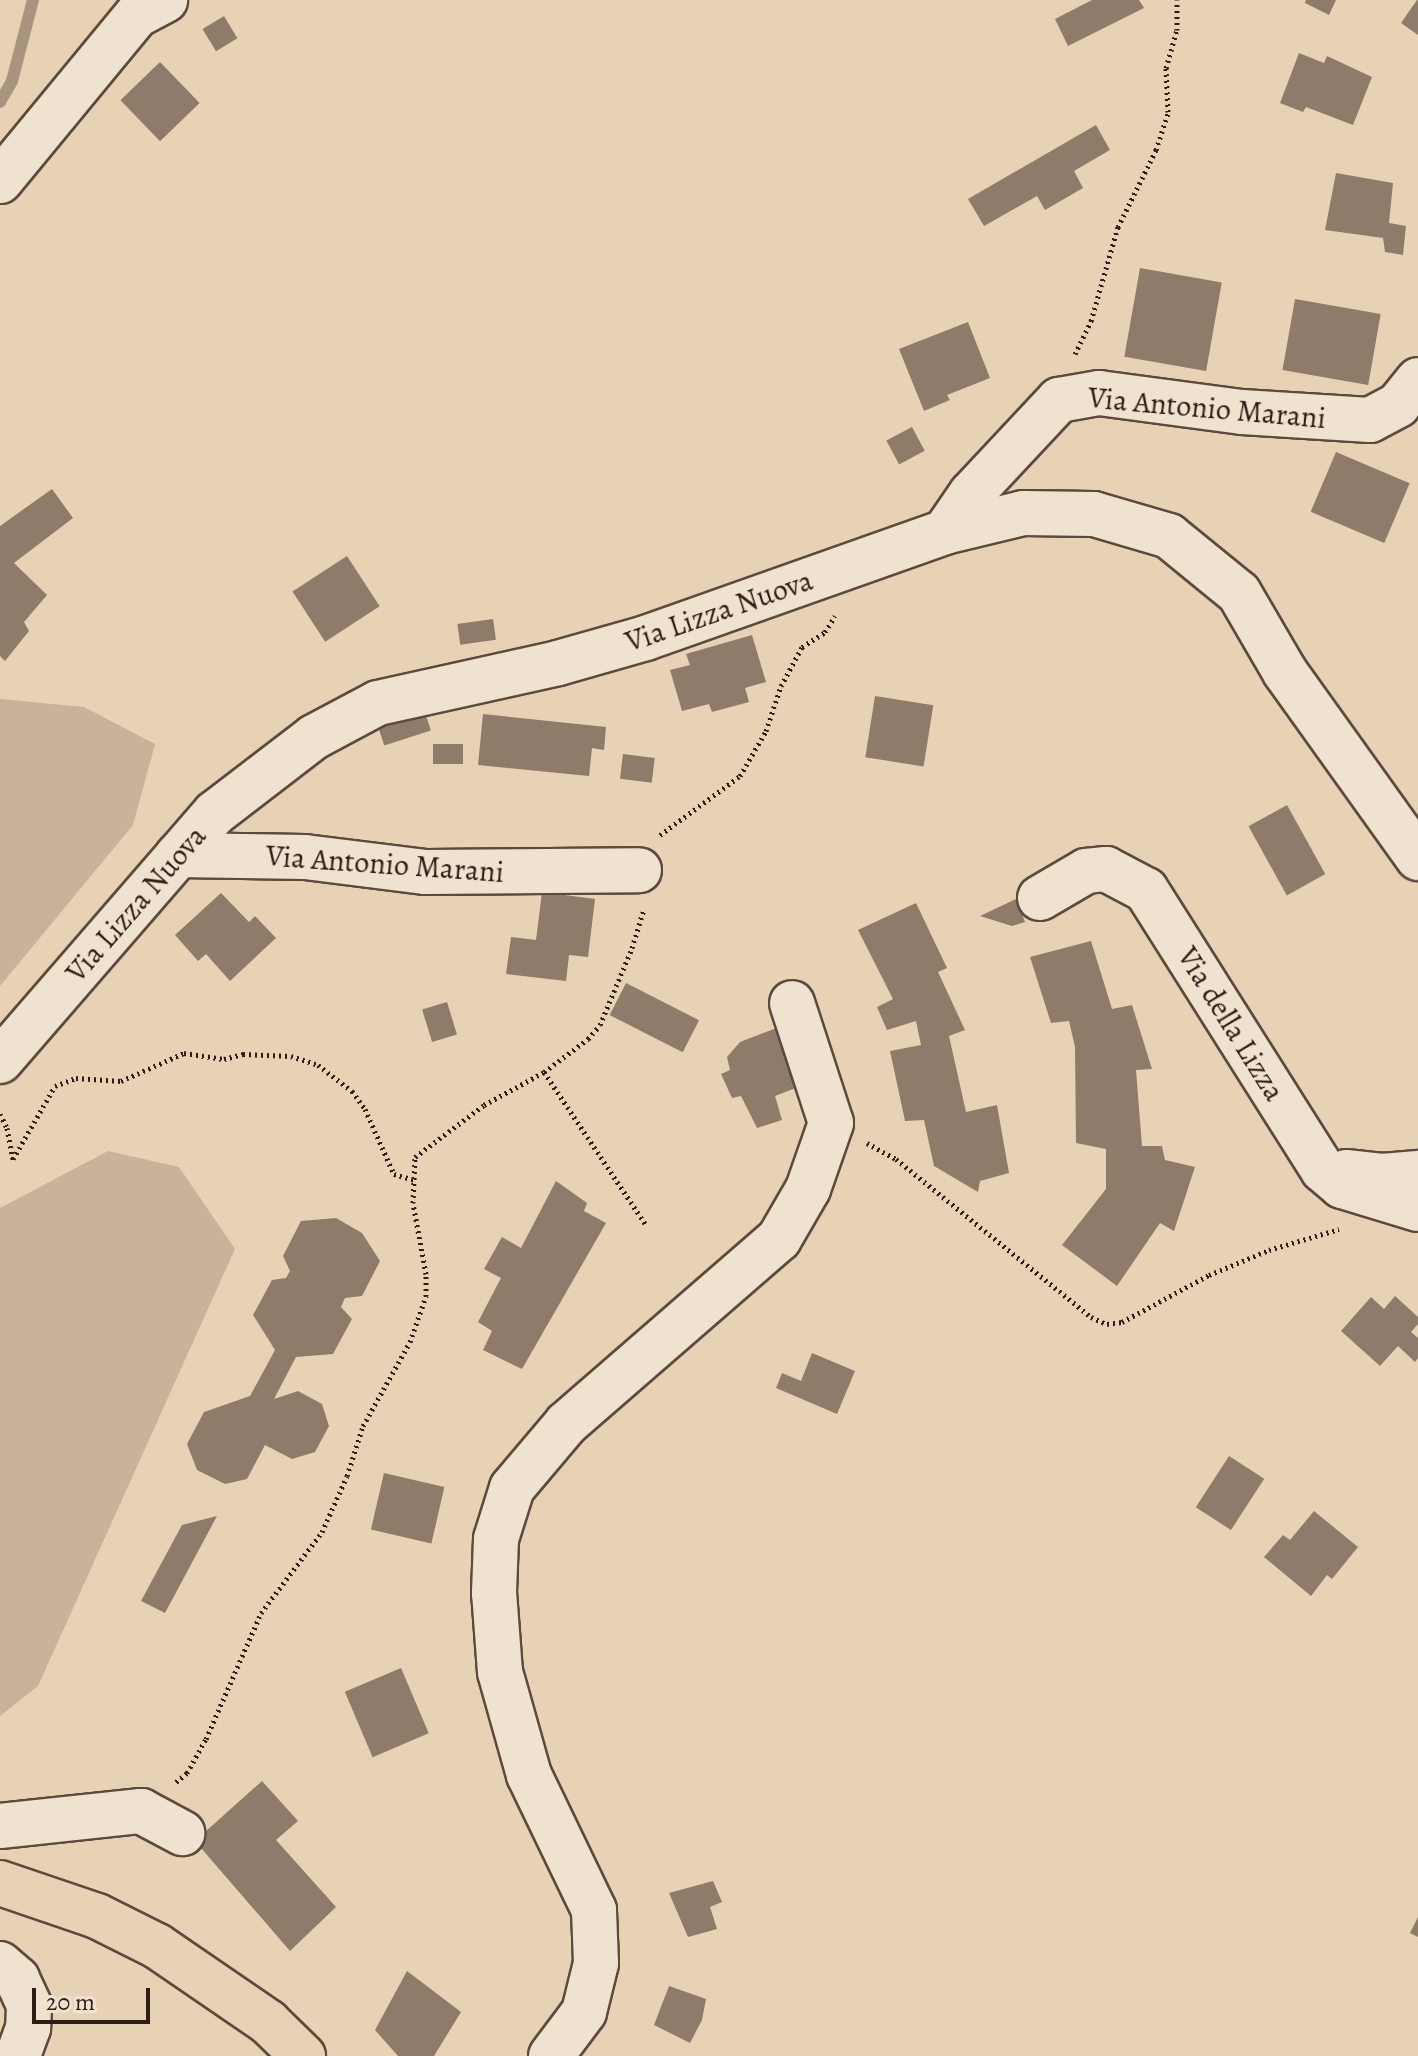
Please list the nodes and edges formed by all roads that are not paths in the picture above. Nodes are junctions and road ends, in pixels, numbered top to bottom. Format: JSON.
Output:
{"nodes":[{"id":1,"x":144,"y":5,"type":"edge"},
{"id":2,"x":0,"y":181,"type":"edge"},
{"id":3,"x":1418,"y":380,"type":"edge"},
{"id":4,"x":945,"y":532,"type":"junction"},
{"id":5,"x":178,"y":855,"type":"junction"},
{"id":6,"x":1418,"y":858,"type":"edge"},
{"id":7,"x":639,"y":870,"type":"road end"},
{"id":8,"x":1040,"y":898,"type":"dead end"},
{"id":9,"x":792,"y":1003,"type":"dead end"},
{"id":10,"x":0,"y":1061,"type":"edge"},
{"id":11,"x":1323,"y":1170,"type":"junction"},
{"id":12,"x":1418,"y":1173,"type":"edge"},
{"id":13,"x":1418,"y":1209,"type":"edge"},
{"id":14,"x":0,"y":1826,"type":"edge"},
{"id":15,"x":182,"y":1833,"type":"dead end"},
{"id":16,"x":0,"y":1883,"type":"edge"},
{"id":17,"x":0,"y":1964,"type":"edge"},
{"id":18,"x":18,"y":2056,"type":"edge"},
{"id":19,"x":303,"y":2056,"type":"edge"},
{"id":20,"x":551,"y":2056,"type":"edge"}],
"edges":[{"from":1,"to":2,"type":"street"},
{"from":3,"to":4,"type":"street","name":"Via Antonio Marani"},
{"from":4,"to":5,"type":"street","name":"Via Lizza Nuova"},
{"from":4,"to":6,"type":"street","name":"Via Lizza Nuova"},
{"from":5,"to":7,"type":"street","name":"Via Antonio Marani"},
{"from":5,"to":10,"type":"street","name":"Via Lizza Nuova"},
{"from":8,"to":11,"type":"street","name":"Via della Lizza"},
{"from":9,"to":20,"type":"street"},
{"from":11,"to":12,"type":"street"},
{"from":11,"to":13,"type":"street","name":"Via della Lizza"},
{"from":14,"to":15,"type":"street"},
{"from":16,"to":19,"type":"main road"},
{"from":17,"to":18,"type":"street"}]}
